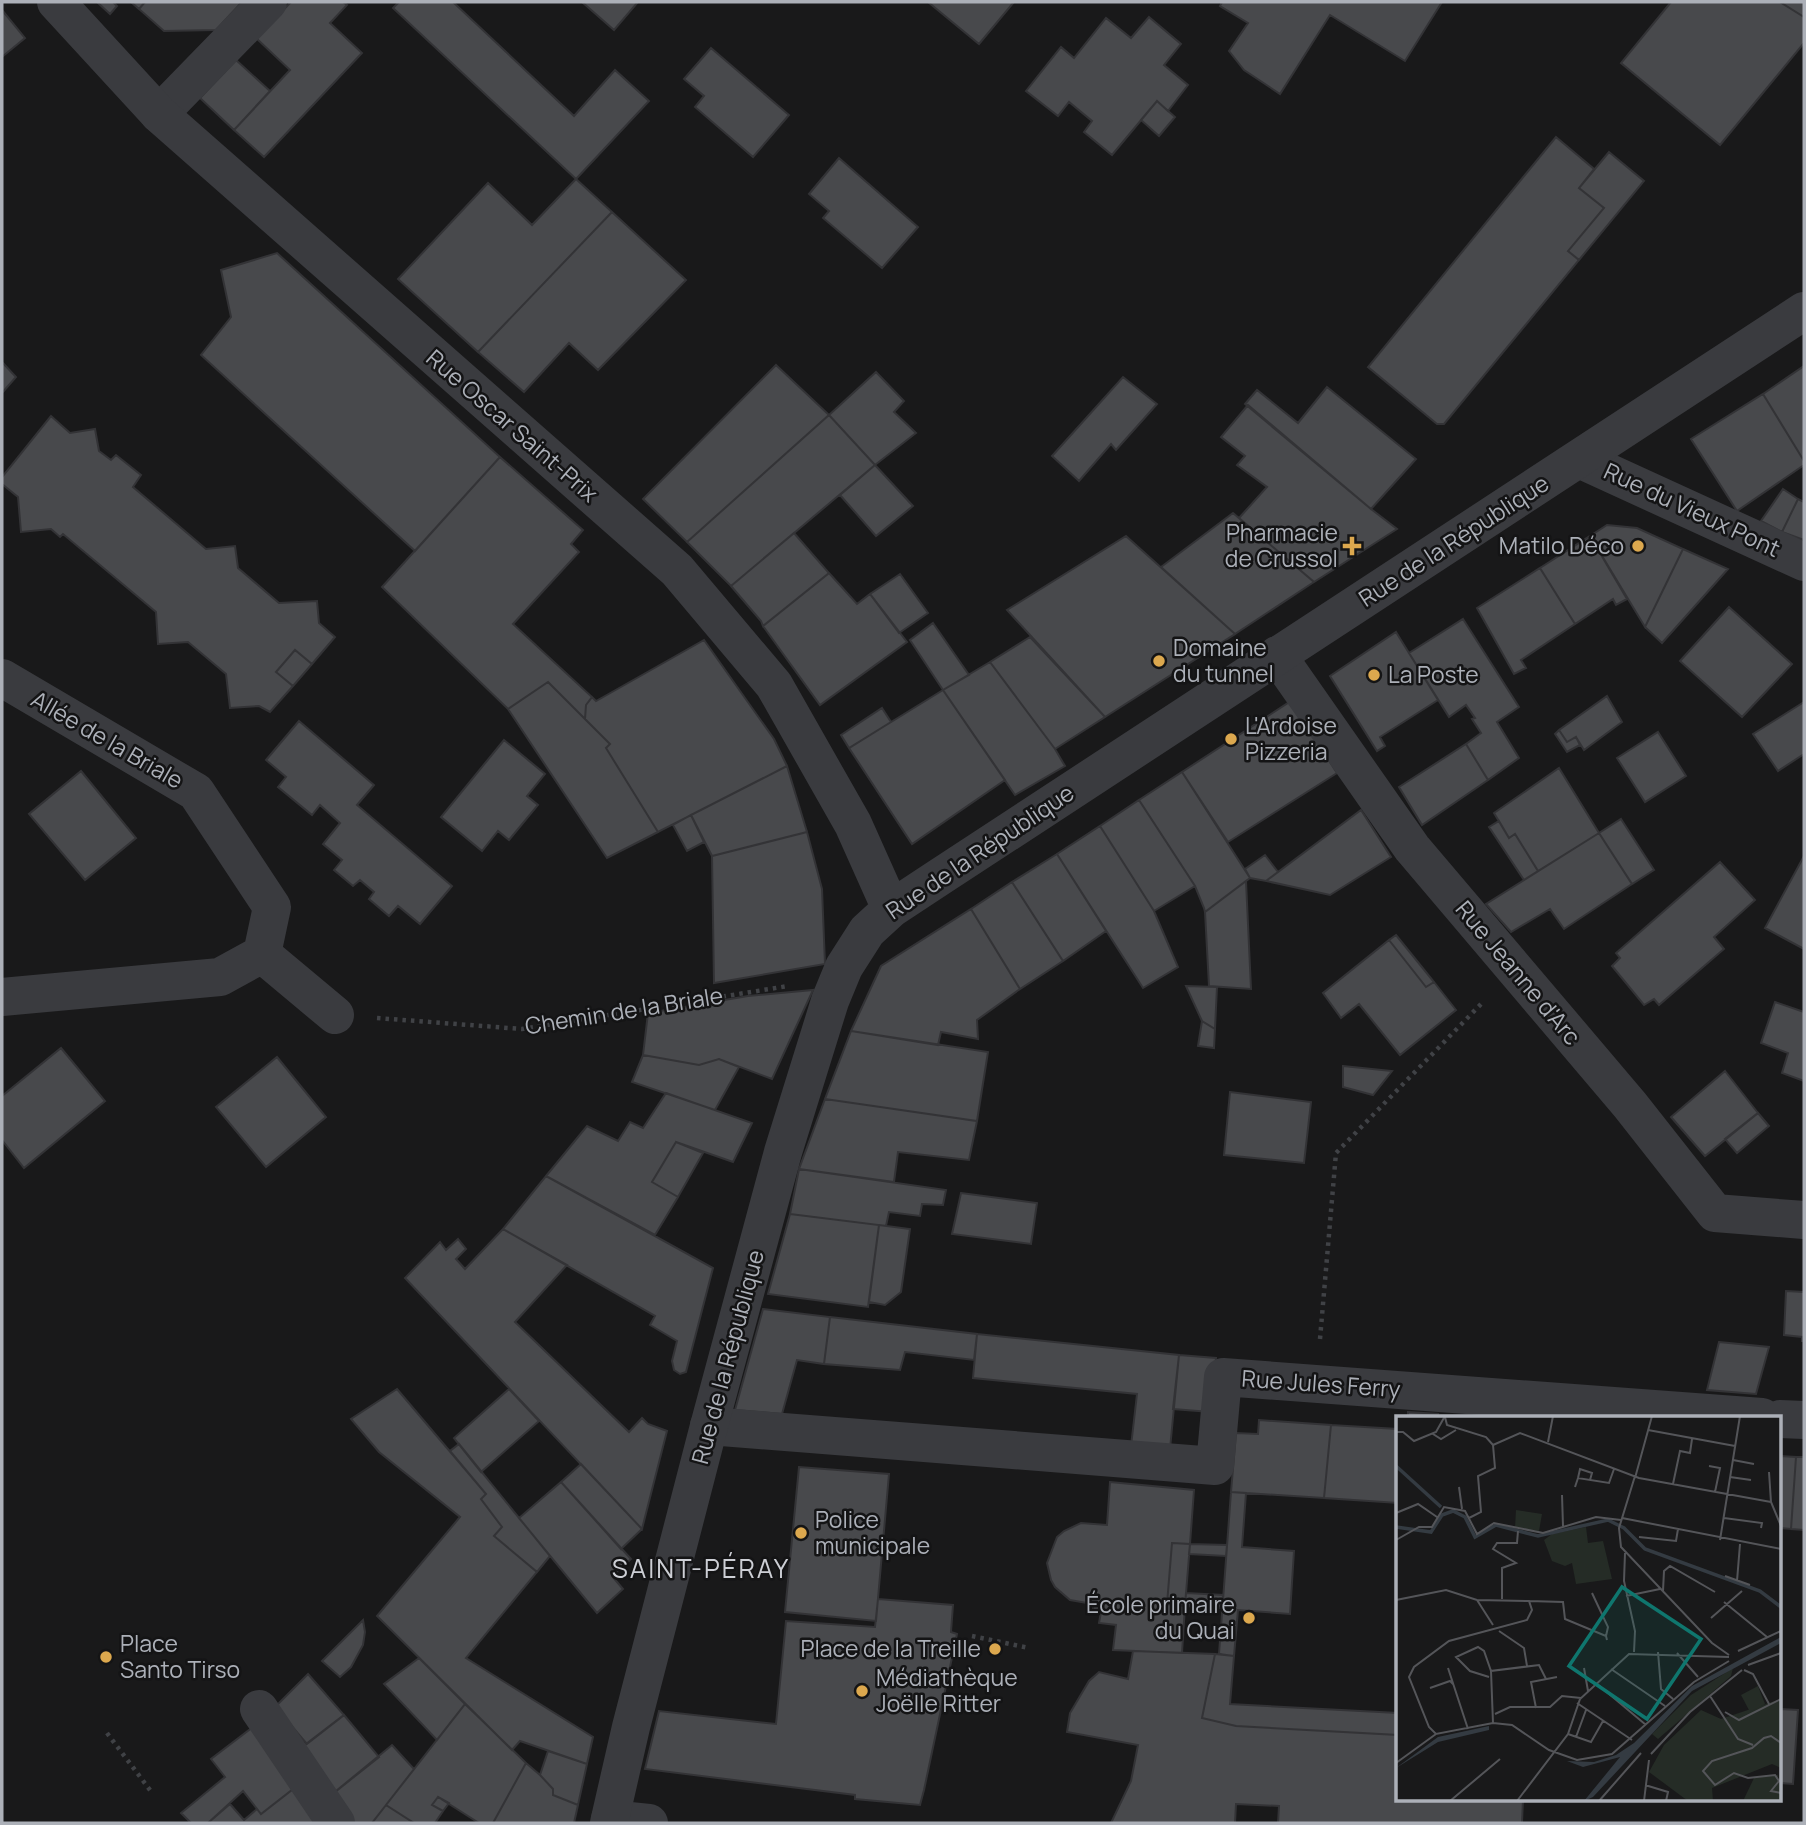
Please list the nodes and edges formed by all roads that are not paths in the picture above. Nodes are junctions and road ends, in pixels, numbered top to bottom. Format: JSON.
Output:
{"nodes":[{"id":1,"x":56,"y":2,"type":"edge"},
{"id":2,"x":268,"y":2,"type":"edge"},
{"id":3,"x":159,"y":114,"type":"junction"},
{"id":4,"x":1804,"y":312,"type":"edge"},
{"id":5,"x":1579,"y":459,"type":"junction"},
{"id":6,"x":1804,"y":562,"type":"edge"},
{"id":7,"x":1277,"y":655,"type":"junction"},
{"id":8,"x":2,"y":678,"type":"edge"},
{"id":9,"x":891,"y":909,"type":"junction"},
{"id":10,"x":262,"y":954,"type":"junction"},
{"id":11,"x":2,"y":997,"type":"edge"},
{"id":12,"x":335,"y":1015,"type":"road end"},
{"id":13,"x":1804,"y":1220,"type":"edge"},
{"id":14,"x":1749,"y":1416,"type":"edge"},
{"id":15,"x":1782,"y":1419,"type":"edge"},
{"id":16,"x":1804,"y":1420,"type":"edge"},
{"id":17,"x":709,"y":1426,"type":"junction"},
{"id":18,"x":259,"y":1709,"type":"dead end"},
{"id":19,"x":609,"y":1821,"type":"edge"},
{"id":20,"x":336,"y":1823,"type":"edge"},
{"id":21,"x":649,"y":1823,"type":"edge"}],
"edges":[{"from":1,"to":3,"type":"street","name":"Rue Oscar Saint-Prix"},
{"from":2,"to":3,"type":"street"},
{"from":3,"to":9,"type":"street","name":"Rue Oscar Saint-Prix"},
{"from":4,"to":5,"type":"street","name":"Rue de la République"},
{"from":5,"to":6,"type":"street","name":"Rue du Vieux Pont"},
{"from":5,"to":7,"type":"street","name":"Rue de la République"},
{"from":7,"to":9,"type":"street","name":"Rue de la République"},
{"from":7,"to":13,"type":"street","name":"Rue Jeanne d'Arc"},
{"from":8,"to":10,"type":"street","name":"Allée de la Briale"},
{"from":9,"to":17,"type":"street","name":"Rue de la République"},
{"from":10,"to":11,"type":"street"},
{"from":10,"to":12,"type":"street"},
{"from":14,"to":17,"type":"street","name":"Rue Jules Ferry"},
{"from":15,"to":16,"type":"street"},
{"from":17,"to":19,"type":"street","name":"Rue de la République"},
{"from":18,"to":20,"type":"street"},
{"from":19,"to":21,"type":"street"}]}
